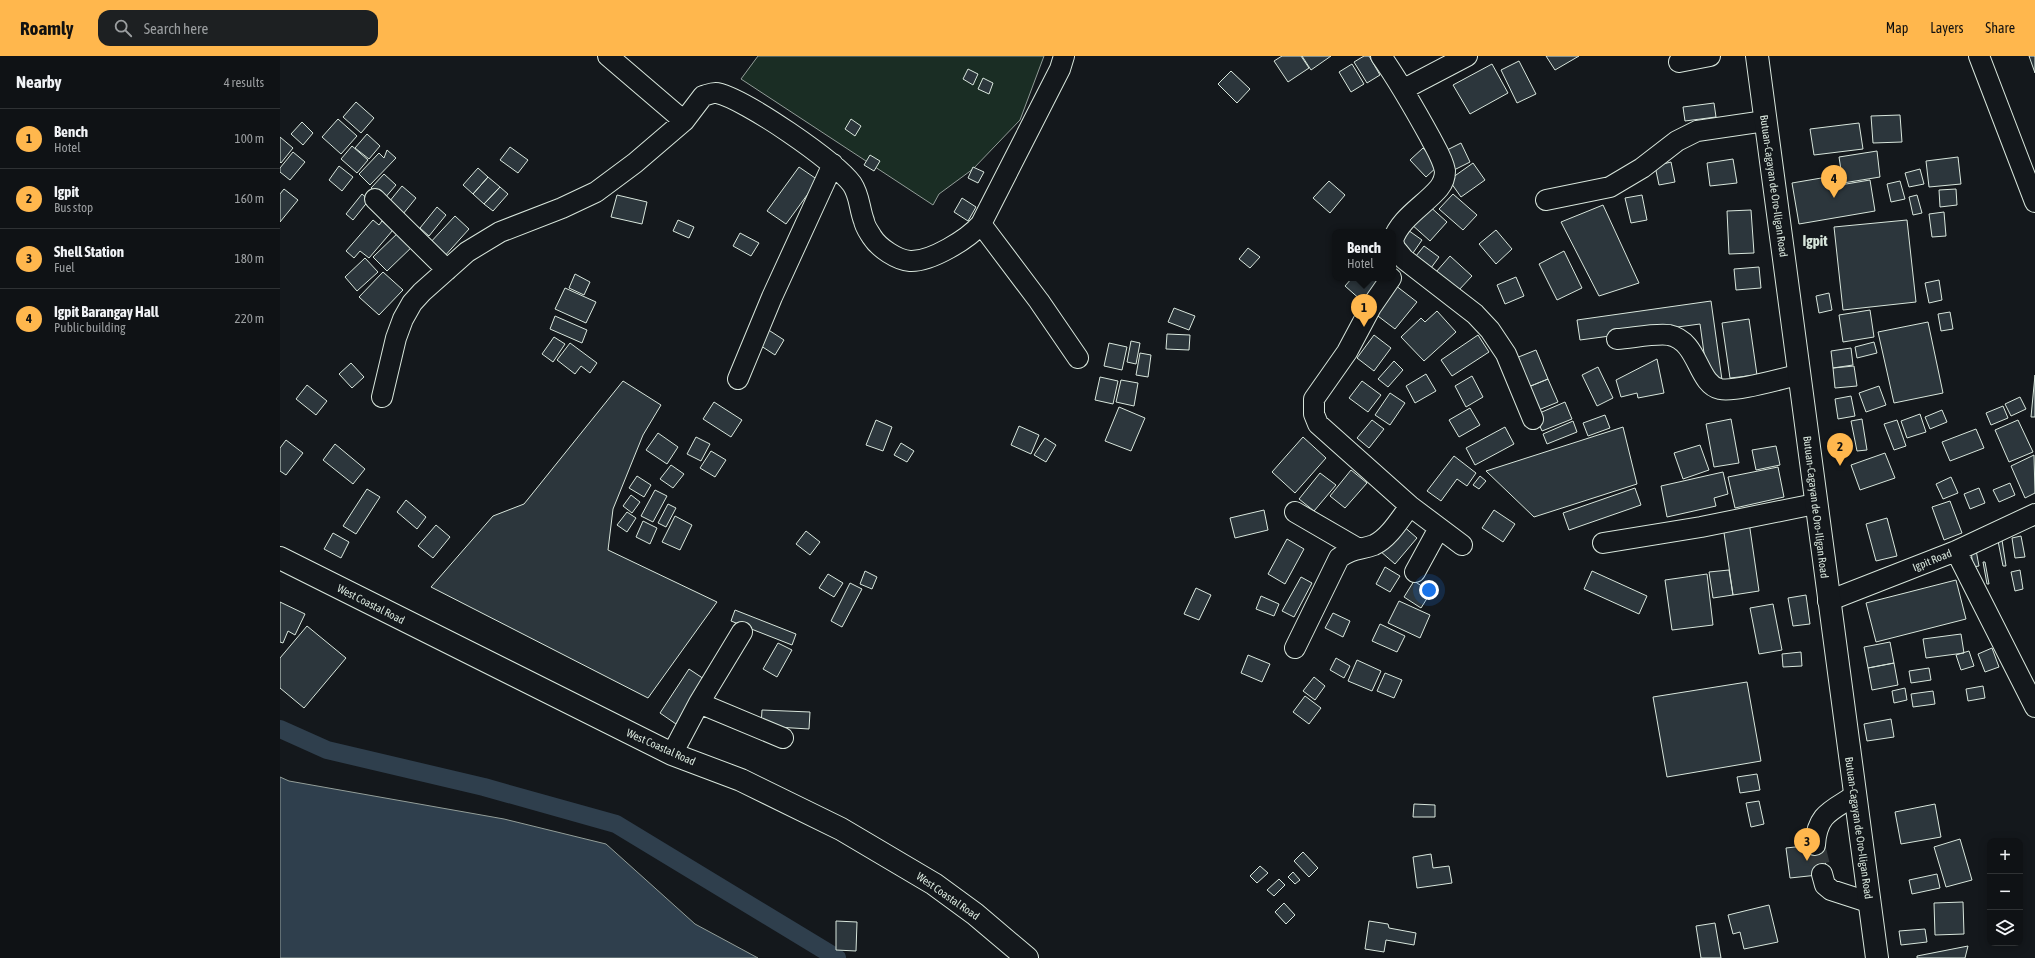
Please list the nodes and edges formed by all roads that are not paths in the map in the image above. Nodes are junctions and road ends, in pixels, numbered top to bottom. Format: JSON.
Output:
{"nodes":[{"id":1,"x":608,"y":56,"type":"edge"},
{"id":2,"x":1064,"y":56,"type":"edge"},
{"id":3,"x":1381,"y":56,"type":"edge"},
{"id":4,"x":1467,"y":56,"type":"edge"},
{"id":5,"x":1710,"y":56,"type":"edge"},
{"id":6,"x":1756,"y":56,"type":"edge"},
{"id":7,"x":1979,"y":56,"type":"edge"},
{"id":8,"x":1679,"y":62,"type":"dead end"},
{"id":9,"x":1404,"y":89,"type":"junction"},
{"id":10,"x":684,"y":120,"type":"junction"},
{"id":11,"x":1765,"y":121,"type":"junction"},
{"id":12,"x":833,"y":164,"type":"junction"},
{"id":13,"x":375,"y":199,"type":"dead end"},
{"id":14,"x":1546,"y":200,"type":"dead end"},
{"id":15,"x":2035,"y":202,"type":"edge"},
{"id":16,"x":981,"y":224,"type":"junction"},
{"id":17,"x":1396,"y":232,"type":"edge"},
{"id":18,"x":1396,"y":254,"type":"edge"},
{"id":19,"x":1398,"y":267,"type":"edge"},
{"id":20,"x":447,"y":270,"type":"junction"},
{"id":21,"x":1389,"y":281,"type":"edge"},
{"id":22,"x":1617,"y":339,"type":"dead end"},
{"id":23,"x":1078,"y":358,"type":"dead end"},
{"id":24,"x":1798,"y":375,"type":"junction"},
{"id":25,"x":738,"y":380,"type":"dead end"},
{"id":26,"x":382,"y":398,"type":"dead end"},
{"id":27,"x":1533,"y":418,"type":"dead end"},
{"id":28,"x":1815,"y":504,"type":"junction"},
{"id":29,"x":1410,"y":506,"type":"junction"},
{"id":30,"x":1295,"y":512,"type":"dead end"},
{"id":31,"x":2035,"y":514,"type":"edge"},
{"id":32,"x":1439,"y":528,"type":"junction"},
{"id":33,"x":1603,"y":543,"type":"dead end"},
{"id":34,"x":1462,"y":545,"type":"dead end"},
{"id":35,"x":1357,"y":548,"type":"junction"},
{"id":36,"x":1956,"y":551,"type":"junction"},
{"id":37,"x":280,"y":558,"type":"edge"},
{"id":38,"x":1415,"y":572,"type":"dead end"},
{"id":39,"x":1828,"y":601,"type":"junction"},
{"id":40,"x":742,"y":632,"type":"dead end"},
{"id":41,"x":1295,"y":648,"type":"dead end"},
{"id":42,"x":699,"y":703,"type":"junction"},
{"id":43,"x":2035,"y":707,"type":"edge"},
{"id":44,"x":783,"y":738,"type":"dead end"},
{"id":45,"x":672,"y":754,"type":"junction"},
{"id":46,"x":1854,"y":796,"type":"junction"},
{"id":47,"x":1815,"y":845,"type":"tunnel mouth"},
{"id":48,"x":1822,"y":874,"type":"tunnel mouth"},
{"id":49,"x":1868,"y":902,"type":"junction"},
{"id":50,"x":1027,"y":958,"type":"edge"},
{"id":51,"x":1877,"y":958,"type":"edge"}],
"edges":[{"from":1,"to":10,"type":"street"},
{"from":2,"to":16,"type":"street"},
{"from":3,"to":9,"type":"street"},
{"from":4,"to":9,"type":"street"},
{"from":5,"to":8,"type":"street"},
{"from":6,"to":11,"type":"main road","name":"Butuan-Cagayan de Oro-Iligan Road"},
{"from":7,"to":15,"type":"street"},
{"from":9,"to":17,"type":"street"},
{"from":10,"to":12,"type":"street"},
{"from":10,"to":20,"type":"street"},
{"from":11,"to":14,"type":"street"},
{"from":11,"to":24,"type":"main road","name":"Butuan-Cagayan de Oro-Iligan Road"},
{"from":12,"to":16,"type":"street"},
{"from":12,"to":25,"type":"street"},
{"from":13,"to":20,"type":"street"},
{"from":16,"to":23,"type":"street"},
{"from":18,"to":19,"type":"street"},
{"from":19,"to":27,"type":"street"},
{"from":20,"to":26,"type":"street"},
{"from":21,"to":29,"type":"street"},
{"from":22,"to":24,"type":"street"},
{"from":24,"to":28,"type":"main road","name":"Butuan-Cagayan de Oro-Iligan Road"},
{"from":28,"to":33,"type":"street"},
{"from":28,"to":39,"type":"main road","name":"Butuan-Cagayan de Oro-Iligan Road"},
{"from":29,"to":32,"type":"street"},
{"from":29,"to":35,"type":"street"},
{"from":30,"to":35,"type":"street"},
{"from":31,"to":36,"type":"street","name":"Igpit Road"},
{"from":32,"to":34,"type":"street"},
{"from":32,"to":38,"type":"street"},
{"from":35,"to":41,"type":"street"},
{"from":36,"to":39,"type":"street","name":"Igpit Road"},
{"from":36,"to":43,"type":"street"},
{"from":37,"to":45,"type":"main road","name":"West Coastal Road"},
{"from":39,"to":46,"type":"main road","name":"Butuan-Cagayan de Oro-Iligan Road"},
{"from":40,"to":42,"type":"street"},
{"from":42,"to":44,"type":"street"},
{"from":42,"to":45,"type":"street"},
{"from":45,"to":50,"type":"main road","name":"West Coastal Road"},
{"from":46,"to":47,"type":"street"},
{"from":46,"to":49,"type":"main road","name":"Butuan-Cagayan de Oro-Iligan Road"},
{"from":48,"to":49,"type":"street"},
{"from":49,"to":51,"type":"main road","name":"Butuan-Cagayan de Oro-Iligan Road"}]}
